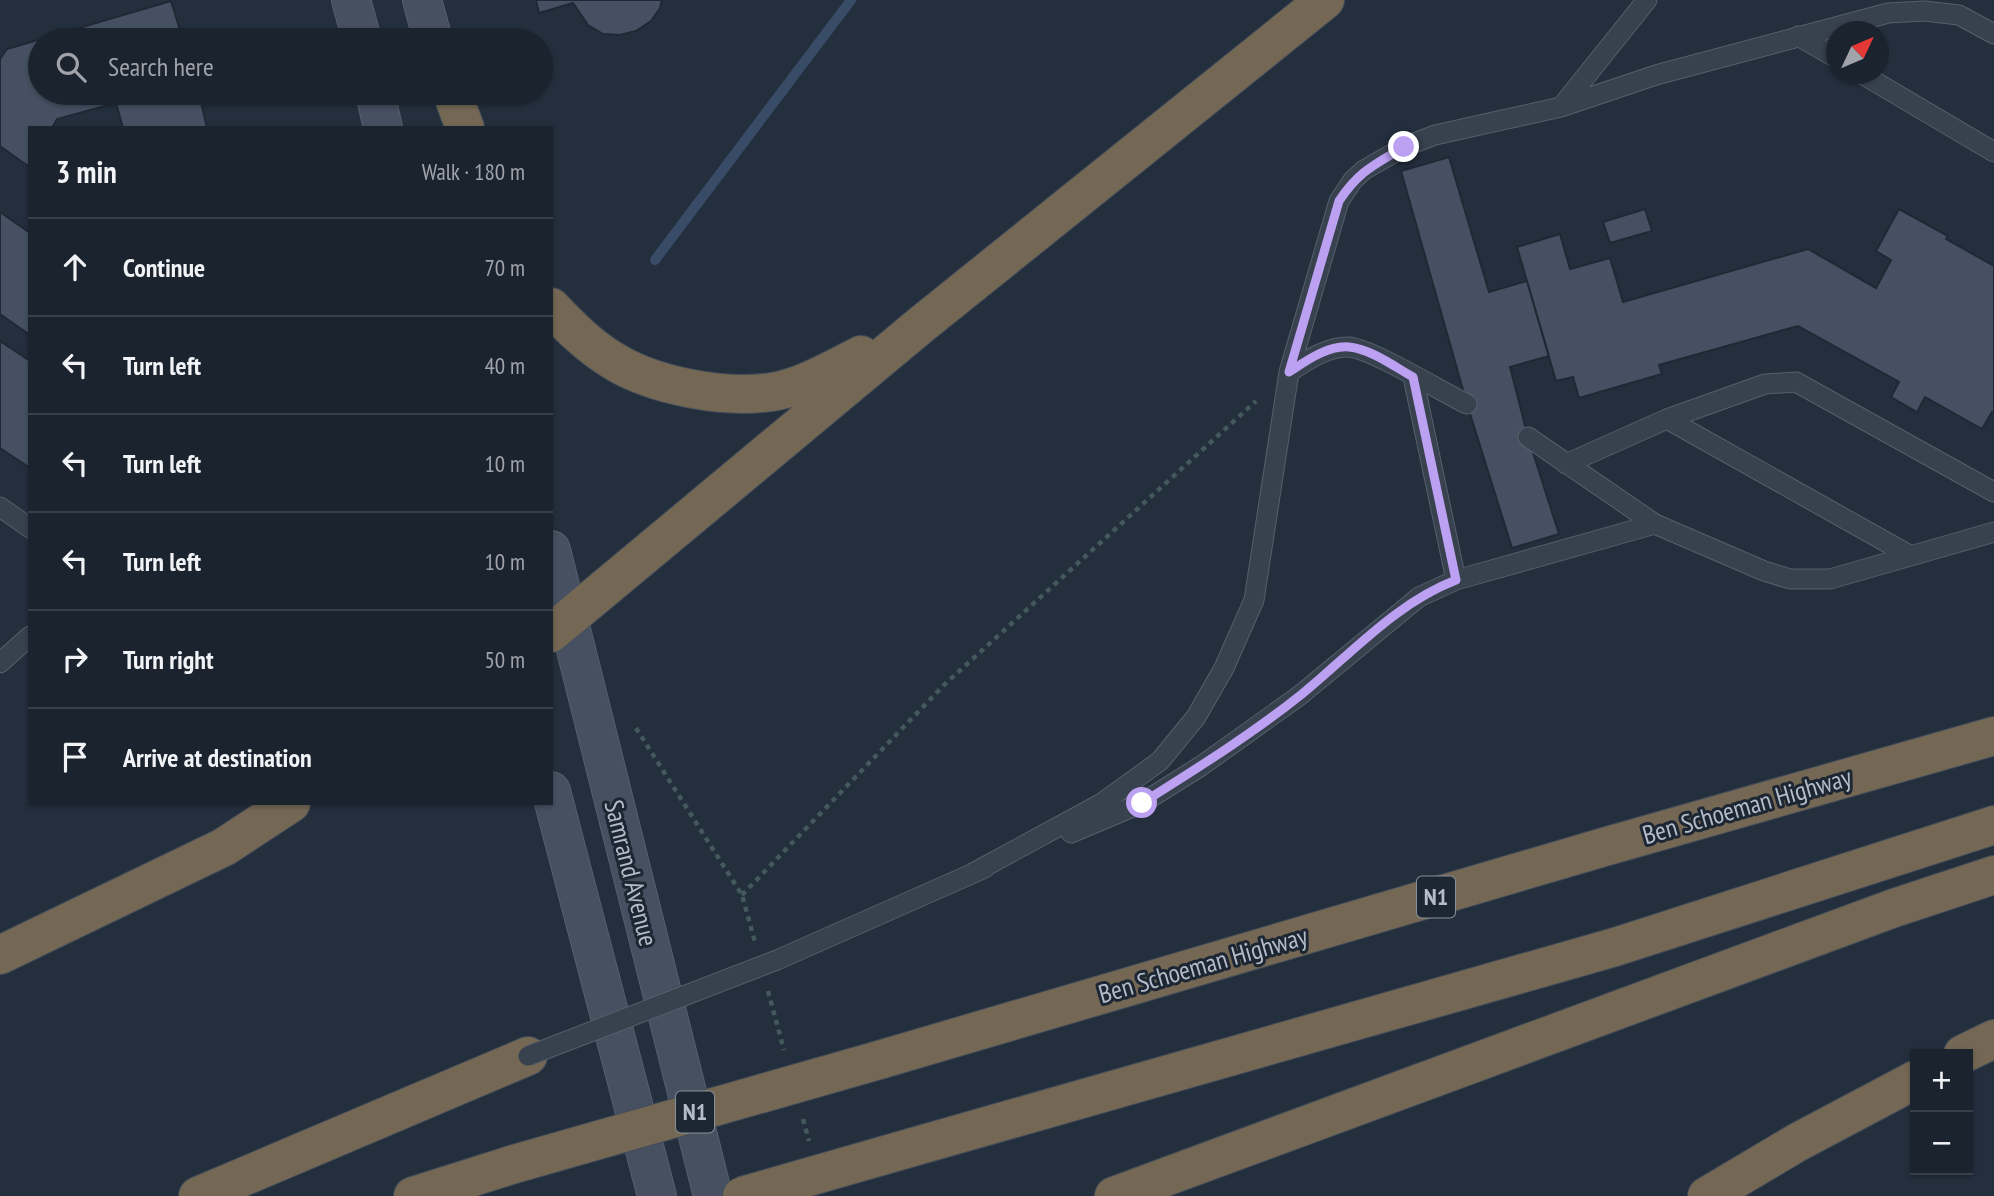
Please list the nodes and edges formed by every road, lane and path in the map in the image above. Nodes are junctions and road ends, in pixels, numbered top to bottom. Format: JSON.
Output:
{"nodes":[{"id":1,"x":351,"y":0,"type":"edge"},
{"id":2,"x":422,"y":0,"type":"edge"},
{"id":3,"x":1325,"y":0,"type":"edge"},
{"id":4,"x":1647,"y":0,"type":"edge"},
{"id":5,"x":359,"y":28,"type":"edge"},
{"id":6,"x":430,"y":28,"type":"edge"},
{"id":7,"x":1994,"y":34,"type":"edge"},
{"id":8,"x":1798,"y":36,"type":"junction"},
{"id":9,"x":1826,"y":52,"type":"edge"},
{"id":10,"x":1879,"y":84,"type":"edge"},
{"id":11,"x":378,"y":105,"type":"edge"},
{"id":12,"x":448,"y":105,"type":"edge"},
{"id":13,"x":456,"y":105,"type":"edge"},
{"id":14,"x":1561,"y":107,"type":"junction"},
{"id":15,"x":383,"y":126,"type":"edge"},
{"id":16,"x":453,"y":126,"type":"edge"},
{"id":17,"x":464,"y":126,"type":"edge"},
{"id":18,"x":1994,"y":152,"type":"edge"},
{"id":19,"x":553,"y":309,"type":"edge"},
{"id":20,"x":922,"y":324,"type":"junction"},
{"id":21,"x":1289,"y":372,"type":"junction"},
{"id":22,"x":1413,"y":377,"type":"junction"},
{"id":23,"x":1467,"y":404,"type":"dead end"},
{"id":24,"x":1667,"y":419,"type":"junction"},
{"id":25,"x":1528,"y":437,"type":"dead end"},
{"id":26,"x":1566,"y":464,"type":"junction"},
{"id":27,"x":1994,"y":492,"type":"edge"},
{"id":28,"x":0,"y":507,"type":"edge"},
{"id":29,"x":1654,"y":524,"type":"junction"},
{"id":30,"x":28,"y":527,"type":"edge"},
{"id":31,"x":1994,"y":531,"type":"edge"},
{"id":32,"x":1911,"y":556,"type":"junction"},
{"id":33,"x":553,"y":567,"type":"edge"},
{"id":34,"x":1456,"y":580,"type":"junction"},
{"id":35,"x":560,"y":627,"type":"edge"},
{"id":36,"x":28,"y":638,"type":"edge"},
{"id":37,"x":0,"y":663,"type":"edge"},
{"id":38,"x":633,"y":724,"type":"dead end"},
{"id":39,"x":1994,"y":736,"type":"edge"},
{"id":40,"x":553,"y":799,"type":"edge"},
{"id":41,"x":288,"y":805,"type":"edge"},
{"id":42,"x":1994,"y":825,"type":"edge"},
{"id":43,"x":973,"y":873,"type":"junction"},
{"id":44,"x":1994,"y":875,"type":"edge"},
{"id":45,"x":742,"y":895,"type":"junction"},
{"id":46,"x":757,"y":947,"type":"dead end"},
{"id":47,"x":0,"y":955,"type":"edge"},
{"id":48,"x":767,"y":987,"type":"dead end"},
{"id":49,"x":1994,"y":1039,"type":"edge"},
{"id":50,"x":1973,"y":1049,"type":"edge"},
{"id":51,"x":785,"y":1052,"type":"dead end"},
{"id":52,"x":528,"y":1056,"type":"joint"},
{"id":53,"x":1910,"y":1083,"type":"edge"},
{"id":54,"x":803,"y":1118,"type":"dead end"},
{"id":55,"x":810,"y":1144,"type":"dead end"},
{"id":56,"x":198,"y":1196,"type":"edge"},
{"id":57,"x":412,"y":1196,"type":"edge"},
{"id":58,"x":657,"y":1196,"type":"edge"},
{"id":59,"x":712,"y":1196,"type":"edge"},
{"id":60,"x":742,"y":1196,"type":"edge"},
{"id":61,"x":1114,"y":1196,"type":"edge"},
{"id":62,"x":1707,"y":1196,"type":"edge"}],
"edges":[{"from":1,"to":5,"type":"main road"},
{"from":2,"to":6,"type":"main road"},
{"from":3,"to":20,"type":"highway"},
{"from":4,"to":14,"type":"lane"},
{"from":7,"to":8,"type":"lane"},
{"from":8,"to":9,"type":"lane"},
{"from":8,"to":14,"type":"lane"},
{"from":10,"to":18,"type":"lane"},
{"from":11,"to":15,"type":"main road"},
{"from":12,"to":16,"type":"main road"},
{"from":13,"to":17,"type":"highway"},
{"from":14,"to":21,"type":"lane"},
{"from":19,"to":20,"type":"highway"},
{"from":20,"to":35,"type":"highway"},
{"from":21,"to":22,"type":"lane"},
{"from":21,"to":43,"type":"lane"},
{"from":21,"to":45,"type":"path"},
{"from":22,"to":23,"type":"lane"},
{"from":22,"to":34,"type":"lane"},
{"from":24,"to":26,"type":"lane"},
{"from":24,"to":27,"type":"lane"},
{"from":24,"to":32,"type":"lane"},
{"from":25,"to":26,"type":"lane"},
{"from":26,"to":29,"type":"lane"},
{"from":28,"to":30,"type":"lane"},
{"from":29,"to":32,"type":"lane"},
{"from":29,"to":34,"type":"lane"},
{"from":31,"to":32,"type":"lane"},
{"from":33,"to":35,"type":"main road","name":"Samrand Avenue"},
{"from":34,"to":43,"type":"lane"},
{"from":35,"to":59,"type":"main road","name":"Samrand Avenue"},
{"from":36,"to":37,"type":"lane"},
{"from":38,"to":45,"type":"path"},
{"from":39,"to":57,"type":"highway","name":"Ben Schoeman Highway","number":"N1","bridge":true},
{"from":40,"to":58,"type":"main road"},
{"from":41,"to":47,"type":"highway"},
{"from":42,"to":60,"type":"highway","bridge":true},
{"from":43,"to":52,"type":"lane","bridge":true},
{"from":44,"to":61,"type":"highway"},
{"from":45,"to":46,"type":"path"},
{"from":48,"to":51,"type":"path"},
{"from":49,"to":50,"type":"highway"},
{"from":52,"to":56,"type":"highway"},
{"from":53,"to":62,"type":"highway"},
{"from":54,"to":55,"type":"path"}]}
